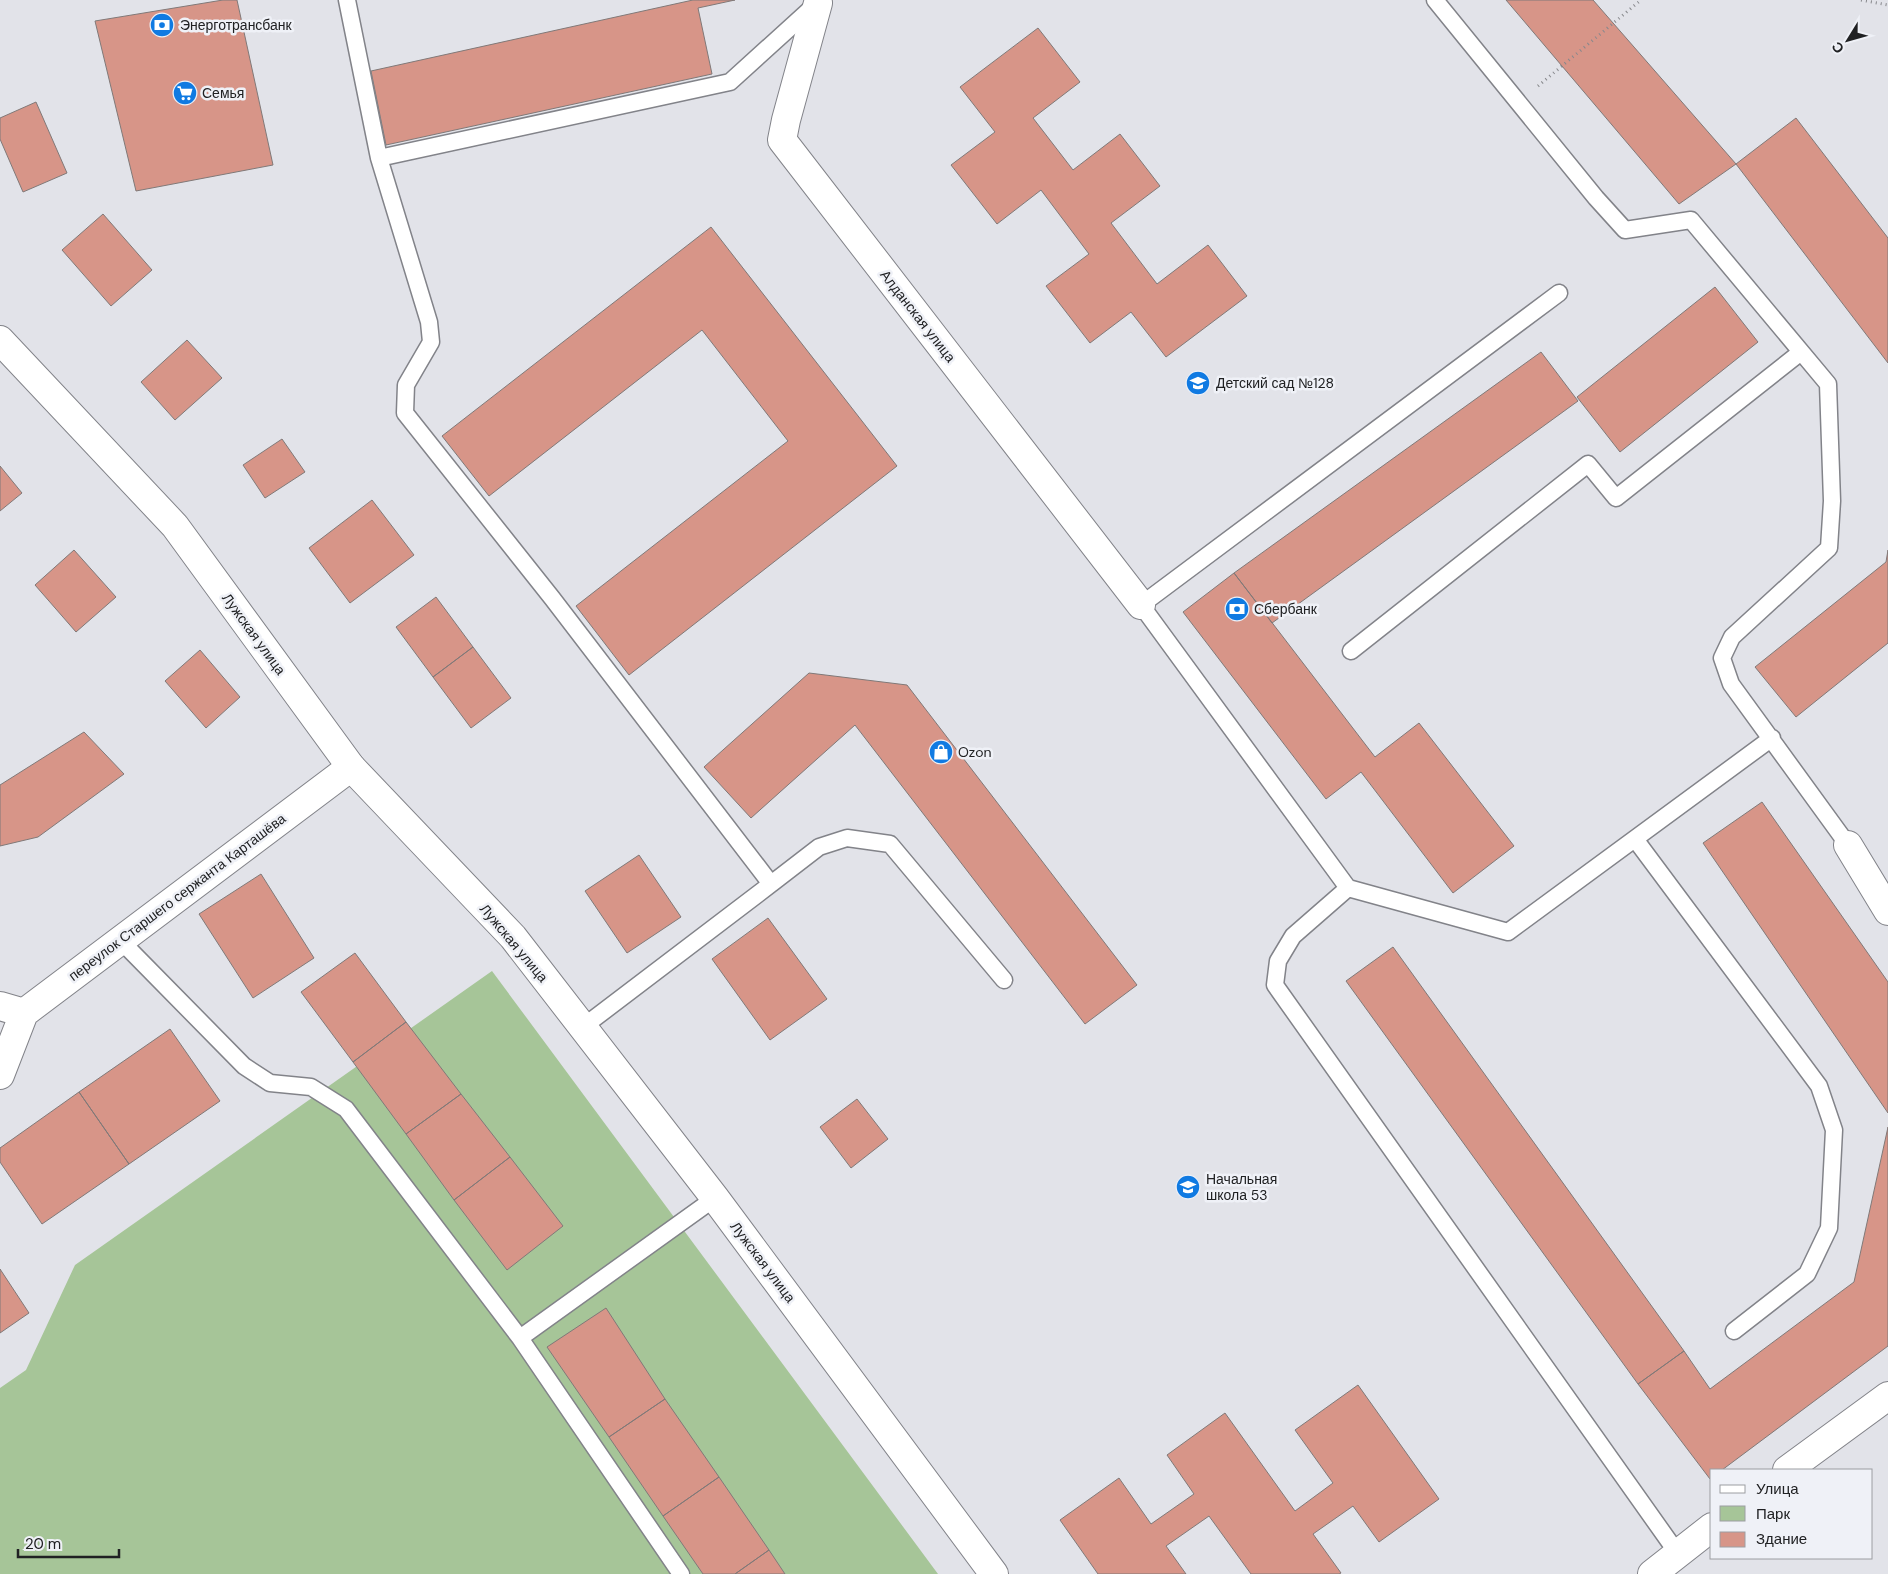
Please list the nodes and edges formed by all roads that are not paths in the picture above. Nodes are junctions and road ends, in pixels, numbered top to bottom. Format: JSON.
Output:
{"nodes":[{"id":1,"x":347,"y":0,"type":"edge"},
{"id":2,"x":1435,"y":0,"type":"edge"},
{"id":3,"x":820,"y":1,"type":"edge"},
{"id":4,"x":379,"y":158,"type":"junction"},
{"id":5,"x":1560,"y":292,"type":"dead end"},
{"id":6,"x":0,"y":340,"type":"edge"},
{"id":7,"x":1801,"y":352,"type":"junction"},
{"id":8,"x":1141,"y":605,"type":"junction"},
{"id":9,"x":1351,"y":651,"type":"dead end"},
{"id":10,"x":1772,"y":738,"type":"junction"},
{"id":11,"x":351,"y":766,"type":"junction"},
{"id":12,"x":1635,"y":839,"type":"junction"},
{"id":13,"x":1848,"y":845,"type":"joint"},
{"id":14,"x":771,"y":884,"type":"junction"},
{"id":15,"x":1348,"y":888,"type":"junction"},
{"id":16,"x":1888,"y":911,"type":"edge"},
{"id":17,"x":120,"y":940,"type":"junction"},
{"id":18,"x":1004,"y":980,"type":"dead end"},
{"id":19,"x":12,"y":1009,"type":"edge"},
{"id":20,"x":583,"y":1027,"type":"junction"},
{"id":21,"x":0,"y":1075,"type":"edge"},
{"id":22,"x":715,"y":1198,"type":"junction"},
{"id":23,"x":1734,"y":1331,"type":"dead end"},
{"id":24,"x":520,"y":1338,"type":"junction"},
{"id":25,"x":1888,"y":1396,"type":"edge"},
{"id":26,"x":1788,"y":1469,"type":"edge"},
{"id":27,"x":1710,"y":1529,"type":"edge"},
{"id":28,"x":1680,"y":1564,"type":"edge"},
{"id":29,"x":681,"y":1574,"type":"edge"},
{"id":30,"x":994,"y":1574,"type":"edge"},
{"id":31,"x":1652,"y":1574,"type":"edge"}],
"edges":[{"from":1,"to":4,"type":"lane"},
{"from":2,"to":7,"type":"lane"},
{"from":3,"to":4,"type":"lane"},
{"from":3,"to":8,"type":"street","name":"Алданская улица"},
{"from":4,"to":14,"type":"lane"},
{"from":5,"to":8,"type":"lane"},
{"from":6,"to":11,"type":"street","name":"Лужская улица"},
{"from":7,"to":9,"type":"lane"},
{"from":7,"to":10,"type":"lane"},
{"from":8,"to":15,"type":"lane"},
{"from":10,"to":12,"type":"lane"},
{"from":10,"to":13,"type":"lane"},
{"from":11,"to":17,"type":"street","name":"переулок Старшего сержанта Карташёва"},
{"from":11,"to":20,"type":"street","name":"Лужская улица"},
{"from":12,"to":15,"type":"lane"},
{"from":12,"to":23,"type":"lane"},
{"from":13,"to":16,"type":"street"},
{"from":14,"to":18,"type":"lane"},
{"from":14,"to":20,"type":"lane"},
{"from":15,"to":28,"type":"lane"},
{"from":17,"to":19,"type":"street","name":"переулок Старшего сержанта Карташёва"},
{"from":17,"to":24,"type":"lane"},
{"from":19,"to":21,"type":"street"},
{"from":20,"to":22,"type":"street","name":"Лужская улица"},
{"from":22,"to":24,"type":"lane"},
{"from":22,"to":30,"type":"street","name":"Лужская улица"},
{"from":24,"to":29,"type":"lane"},
{"from":25,"to":26,"type":"street"},
{"from":27,"to":28,"type":"street"},
{"from":28,"to":31,"type":"street"}]}
